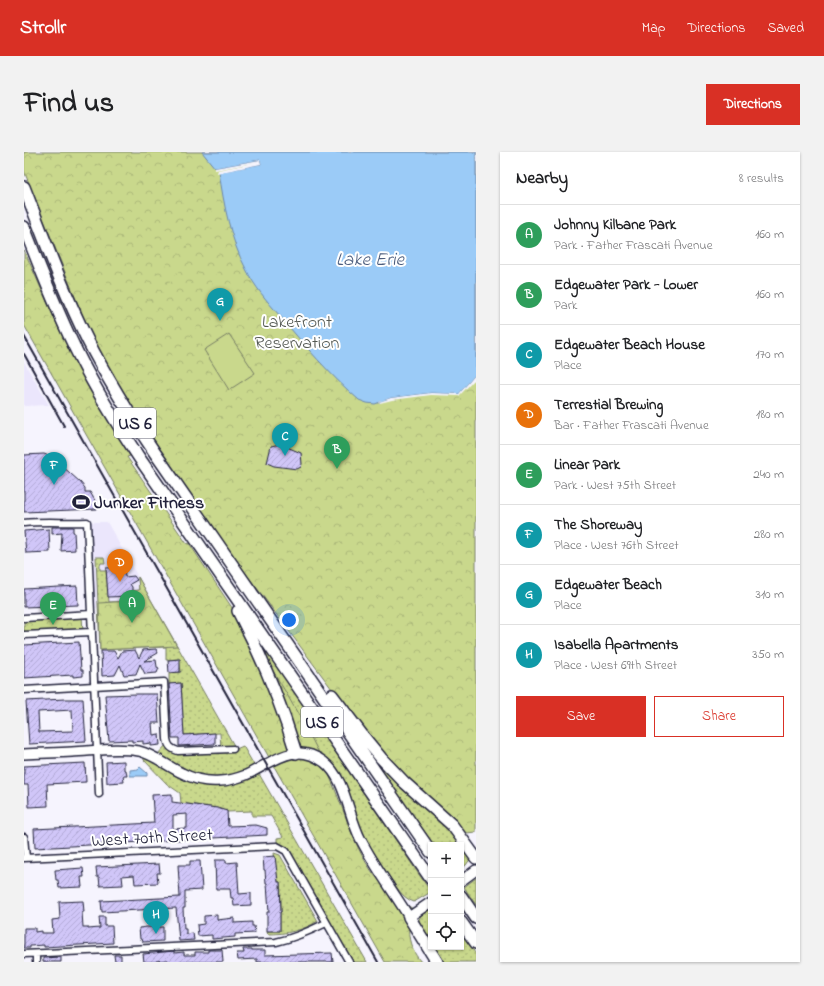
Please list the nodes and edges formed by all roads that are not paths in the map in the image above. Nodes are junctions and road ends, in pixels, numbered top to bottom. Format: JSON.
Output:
{"nodes":[{"id":1,"x":24,"y":187,"type":"edge"},
{"id":2,"x":24,"y":227,"type":"edge"},
{"id":3,"x":24,"y":522,"type":"edge"},
{"id":4,"x":213,"y":564,"type":"junction"},
{"id":5,"x":91,"y":614,"type":"junction"},
{"id":6,"x":24,"y":618,"type":"edge"},
{"id":7,"x":92,"y":632,"type":"junction"},
{"id":8,"x":24,"y":635,"type":"edge"},
{"id":9,"x":302,"y":665,"type":"junction"},
{"id":10,"x":94,"y":686,"type":"junction"},
{"id":11,"x":24,"y":690,"type":"edge"},
{"id":12,"x":233,"y":749,"type":"dead end"},
{"id":13,"x":97,"y":751,"type":"junction"},
{"id":14,"x":296,"y":753,"type":"junction"},
{"id":15,"x":24,"y":754,"type":"edge"},
{"id":16,"x":99,"y":794,"type":"dead end"},
{"id":17,"x":24,"y":837,"type":"edge"},
{"id":18,"x":428,"y":848,"type":"edge"},
{"id":19,"x":25,"y":858,"type":"edge"},
{"id":20,"x":476,"y":858,"type":"edge"},
{"id":21,"x":476,"y":870,"type":"edge"},
{"id":22,"x":430,"y":878,"type":"edge"},
{"id":23,"x":464,"y":879,"type":"edge"},
{"id":24,"x":464,"y":900,"type":"edge"},
{"id":25,"x":428,"y":904,"type":"edge"},
{"id":26,"x":409,"y":916,"type":"junction"},
{"id":27,"x":476,"y":918,"type":"edge"},
{"id":28,"x":326,"y":923,"type":"junction"},
{"id":29,"x":464,"y":926,"type":"edge"},
{"id":30,"x":476,"y":943,"type":"edge"},
{"id":31,"x":24,"y":954,"type":"edge"},
{"id":32,"x":36,"y":954,"type":"junction"},
{"id":33,"x":36,"y":962,"type":"edge"},
{"id":34,"x":349,"y":962,"type":"edge"},
{"id":35,"x":437,"y":962,"type":"edge"}],
"edges":[{"from":1,"to":9,"type":"highway","number":"US 6"},
{"from":2,"to":4,"type":"highway","number":"US 6"},
{"from":3,"to":5,"type":"street"},
{"from":4,"to":14,"type":"highway"},
{"from":4,"to":22,"type":"highway","number":"US 6"},
{"from":5,"to":6,"type":"street"},
{"from":5,"to":7,"type":"street"},
{"from":7,"to":8,"type":"street"},
{"from":7,"to":10,"type":"street"},
{"from":9,"to":18,"type":"highway","number":"US 6"},
{"from":9,"to":20,"type":"highway"},
{"from":10,"to":11,"type":"street"},
{"from":10,"to":12,"type":"street"},
{"from":10,"to":13,"type":"street"},
{"from":13,"to":14,"type":"street"},
{"from":13,"to":15,"type":"street"},
{"from":13,"to":16,"type":"street"},
{"from":14,"to":26,"type":"street"},
{"from":17,"to":19,"type":"street"},
{"from":19,"to":28,"type":"street","name":"West 70th Street"},
{"from":21,"to":23,"type":"street"},
{"from":24,"to":27,"type":"highway"},
{"from":25,"to":26,"type":"street"},
{"from":26,"to":35,"type":"highway"},
{"from":28,"to":32,"type":"street"},
{"from":28,"to":34,"type":"street"},
{"from":29,"to":30,"type":"highway"},
{"from":31,"to":32,"type":"street"},
{"from":32,"to":33,"type":"street"}]}
